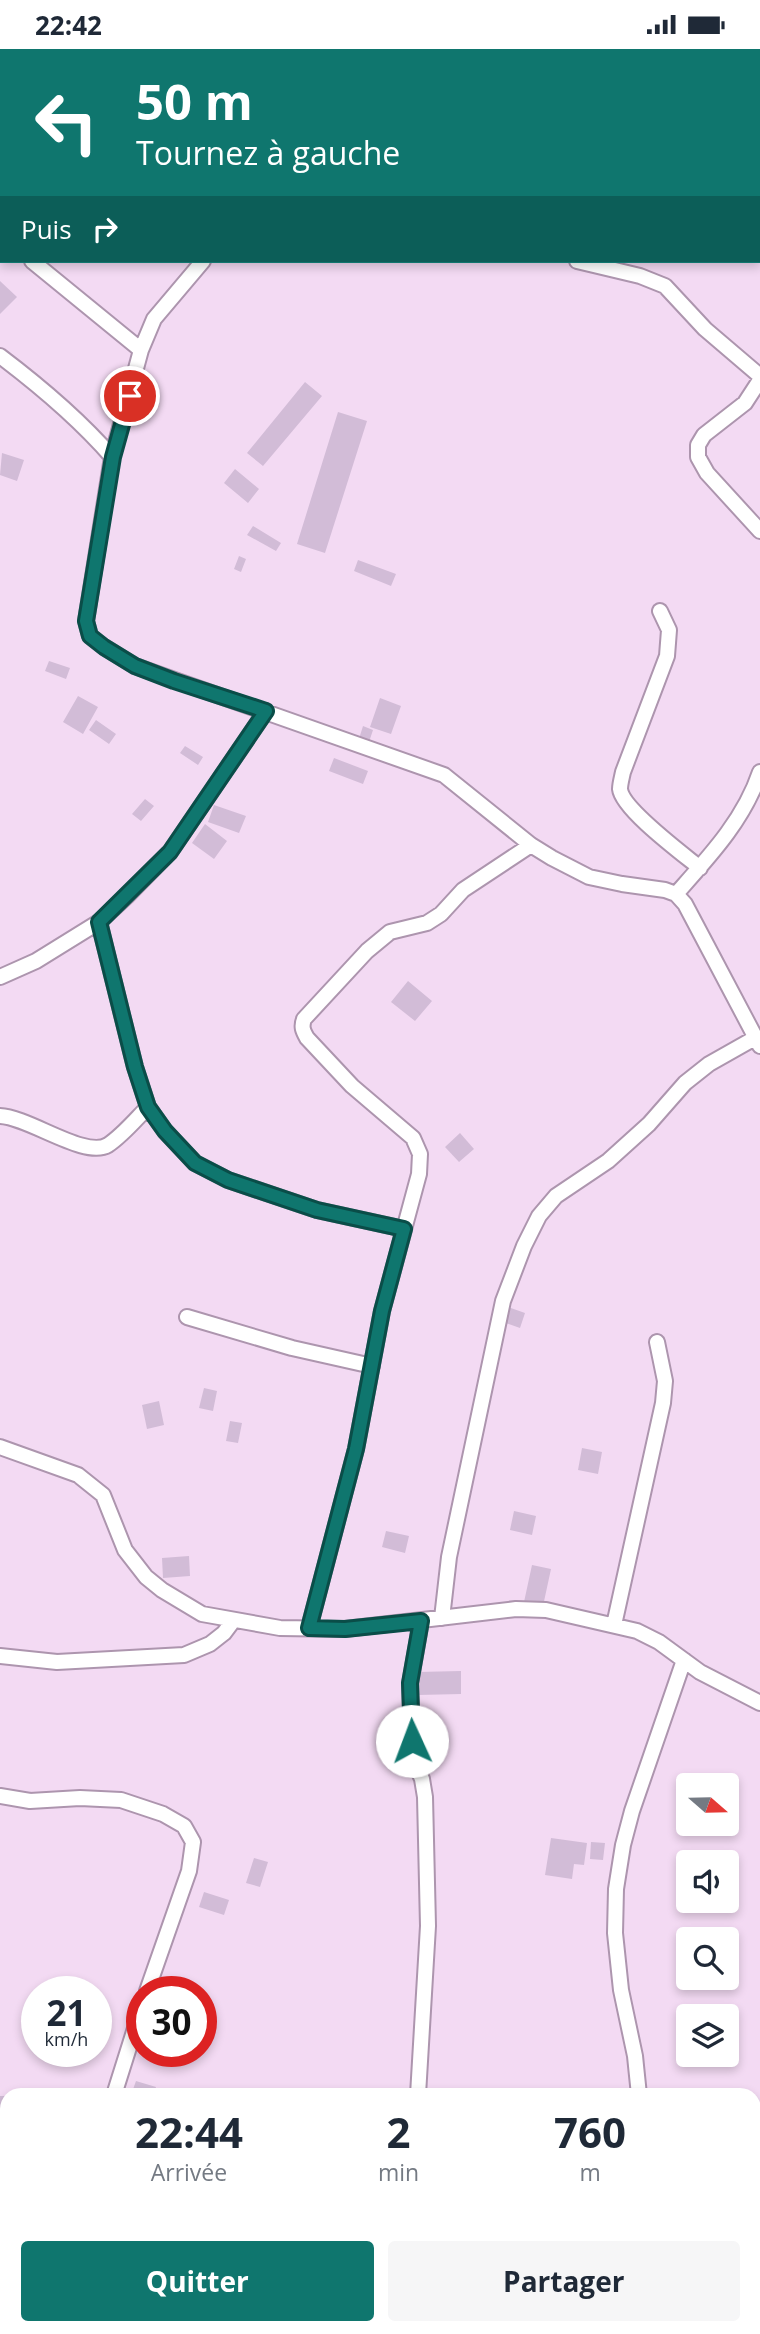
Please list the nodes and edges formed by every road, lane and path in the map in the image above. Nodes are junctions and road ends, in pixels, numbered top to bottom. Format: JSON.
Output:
{"nodes":[{"id":1,"x":35,"y":263,"type":"edge"},
{"id":2,"x":201,"y":263,"type":"edge"},
{"id":3,"x":585,"y":263,"type":"edge"},
{"id":4,"x":141,"y":349,"type":"junction"},
{"id":5,"x":0,"y":356,"type":"edge"},
{"id":6,"x":760,"y":378,"type":"edge"},
{"id":7,"x":113,"y":457,"type":"junction"},
{"id":8,"x":760,"y":531,"type":"edge"},
{"id":9,"x":660,"y":611,"type":"dead end"},
{"id":10,"x":266,"y":711,"type":"junction"},
{"id":11,"x":760,"y":772,"type":"edge"},
{"id":12,"x":531,"y":845,"type":"junction"},
{"id":13,"x":700,"y":868,"type":"junction"},
{"id":14,"x":676,"y":894,"type":"junction"},
{"id":15,"x":99,"y":922,"type":"junction"},
{"id":16,"x":0,"y":977,"type":"edge"},
{"id":17,"x":757,"y":1042,"type":"edge"},
{"id":18,"x":148,"y":1107,"type":"junction"},
{"id":19,"x":0,"y":1116,"type":"edge"},
{"id":20,"x":404,"y":1229,"type":"junction"},
{"id":21,"x":187,"y":1317,"type":"dead end"},
{"id":22,"x":657,"y":1342,"type":"dead end"},
{"id":23,"x":372,"y":1366,"type":"junction"},
{"id":24,"x":0,"y":1447,"type":"edge"},
{"id":25,"x":442,"y":1618,"type":"junction"},
{"id":26,"x":233,"y":1621,"type":"junction"},
{"id":27,"x":421,"y":1621,"type":"junction"},
{"id":28,"x":614,"y":1625,"type":"junction"},
{"id":29,"x":309,"y":1628,"type":"junction"},
{"id":30,"x":0,"y":1655,"type":"edge"},
{"id":31,"x":684,"y":1660,"type":"junction"},
{"id":32,"x":760,"y":1703,"type":"edge"},
{"id":33,"x":0,"y":1796,"type":"edge"},
{"id":34,"x":152,"y":1976,"type":"edge"},
{"id":35,"x":126,"y":2057,"type":"edge"},
{"id":36,"x":116,"y":2088,"type":"edge"},
{"id":37,"x":418,"y":2088,"type":"edge"},
{"id":38,"x":638,"y":2088,"type":"edge"}],
"edges":[{"from":1,"to":4,"type":"street"},
{"from":2,"to":4,"type":"street"},
{"from":3,"to":6,"type":"street"},
{"from":4,"to":7,"type":"street"},
{"from":5,"to":7,"type":"street"},
{"from":6,"to":8,"type":"street"},
{"from":7,"to":10,"type":"street"},
{"from":9,"to":13,"type":"street"},
{"from":10,"to":12,"type":"street"},
{"from":10,"to":15,"type":"street"},
{"from":11,"to":13,"type":"street"},
{"from":12,"to":14,"type":"street"},
{"from":12,"to":20,"type":"street"},
{"from":13,"to":14,"type":"street"},
{"from":14,"to":17,"type":"street"},
{"from":15,"to":16,"type":"street"},
{"from":15,"to":18,"type":"street"},
{"from":17,"to":25,"type":"street"},
{"from":18,"to":19,"type":"street"},
{"from":18,"to":20,"type":"street"},
{"from":20,"to":23,"type":"street"},
{"from":21,"to":23,"type":"street"},
{"from":22,"to":28,"type":"street"},
{"from":23,"to":29,"type":"street"},
{"from":24,"to":26,"type":"street"},
{"from":25,"to":27,"type":"street"},
{"from":25,"to":28,"type":"street"},
{"from":26,"to":29,"type":"street"},
{"from":26,"to":30,"type":"street"},
{"from":27,"to":29,"type":"street"},
{"from":27,"to":37,"type":"street"},
{"from":28,"to":31,"type":"street"},
{"from":31,"to":32,"type":"street"},
{"from":31,"to":38,"type":"street"},
{"from":33,"to":34,"type":"street"},
{"from":35,"to":36,"type":"street"}]}
